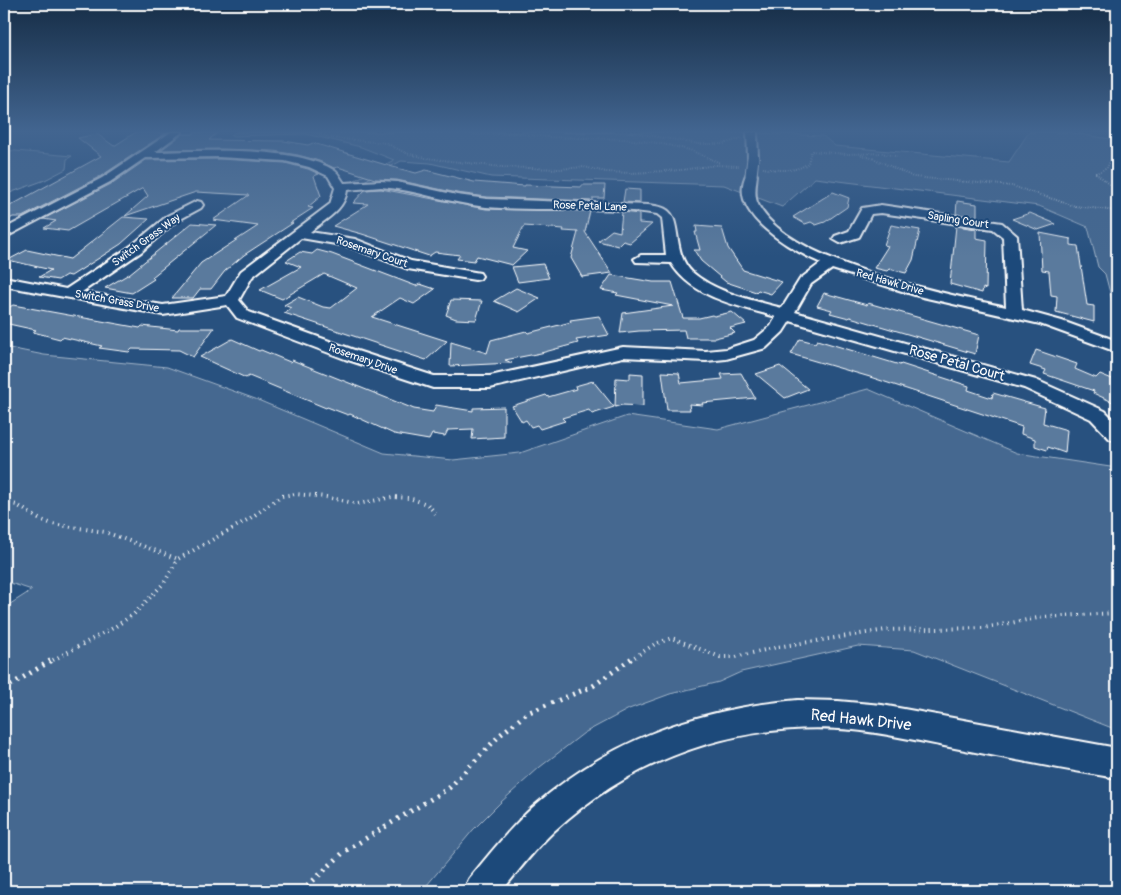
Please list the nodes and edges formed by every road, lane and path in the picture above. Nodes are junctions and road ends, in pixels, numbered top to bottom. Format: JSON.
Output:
{"nodes":[{"id":1,"x":115,"y":174,"type":"edge"},
{"id":2,"x":331,"y":174,"type":"edge"},
{"id":3,"x":751,"y":174,"type":"edge"},
{"id":4,"x":907,"y":174,"type":"edge"},
{"id":5,"x":1097,"y":174,"type":"edge"},
{"id":6,"x":341,"y":187,"type":"junction"},
{"id":7,"x":1117,"y":190,"type":"edge"},
{"id":8,"x":197,"y":205,"type":"dead end"},
{"id":9,"x":1117,"y":211,"type":"edge"},
{"id":10,"x":4,"y":234,"type":"edge"},
{"id":11,"x":299,"y":234,"type":"junction"},
{"id":12,"x":840,"y":238,"type":"dead end"},
{"id":13,"x":675,"y":258,"type":"junction"},
{"id":14,"x":640,"y":259,"type":"dead end"},
{"id":15,"x":831,"y":263,"type":"junction"},
{"id":16,"x":475,"y":276,"type":"dead end"},
{"id":17,"x":4,"y":281,"type":"edge"},
{"id":18,"x":70,"y":293,"type":"junction"},
{"id":19,"x":231,"y":300,"type":"junction"},
{"id":20,"x":1014,"y":313,"type":"junction"},
{"id":21,"x":786,"y":314,"type":"junction"},
{"id":22,"x":1117,"y":347,"type":"edge"},
{"id":23,"x":1117,"y":434,"type":"edge"},
{"id":24,"x":4,"y":502,"type":"edge"},
{"id":25,"x":438,"y":516,"type":"dead end"},
{"id":26,"x":178,"y":559,"type":"junction"},
{"id":27,"x":1117,"y":613,"type":"edge"},
{"id":28,"x":4,"y":690,"type":"edge"},
{"id":29,"x":1117,"y":763,"type":"edge"},
{"id":30,"x":302,"y":891,"type":"edge"},
{"id":31,"x":481,"y":891,"type":"edge"}],
"edges":[{"from":1,"to":10,"type":"street"},
{"from":2,"to":6,"type":"street"},
{"from":3,"to":15,"type":"street","name":"Red Hawk Drive"},
{"from":4,"to":9,"type":"path"},
{"from":5,"to":7,"type":"path"},
{"from":6,"to":11,"type":"street"},
{"from":6,"to":13,"type":"street","name":"Rose Petal Lane"},
{"from":8,"to":18,"type":"street","name":"Switch Grass Way"},
{"from":11,"to":16,"type":"street","name":"Rosemary Court"},
{"from":11,"to":19,"type":"street"},
{"from":12,"to":20,"type":"street","name":"Sapling Court"},
{"from":13,"to":14,"type":"street"},
{"from":13,"to":21,"type":"street"},
{"from":15,"to":20,"type":"street","name":"Red Hawk Drive"},
{"from":15,"to":21,"type":"street","name":"Rosemary Drive"},
{"from":17,"to":18,"type":"street","name":"Switch Grass Drive"},
{"from":18,"to":19,"type":"street","name":"Switch Grass Drive"},
{"from":19,"to":21,"type":"street","name":"Rosemary Drive"},
{"from":20,"to":22,"type":"street","name":"Red Hawk Drive"},
{"from":21,"to":23,"type":"street","name":"Rose Petal Court"},
{"from":24,"to":26,"type":"path"},
{"from":25,"to":26,"type":"path"},
{"from":26,"to":28,"type":"path"},
{"from":27,"to":30,"type":"path"},
{"from":29,"to":31,"type":"street","name":"Red Hawk Drive"}]}
